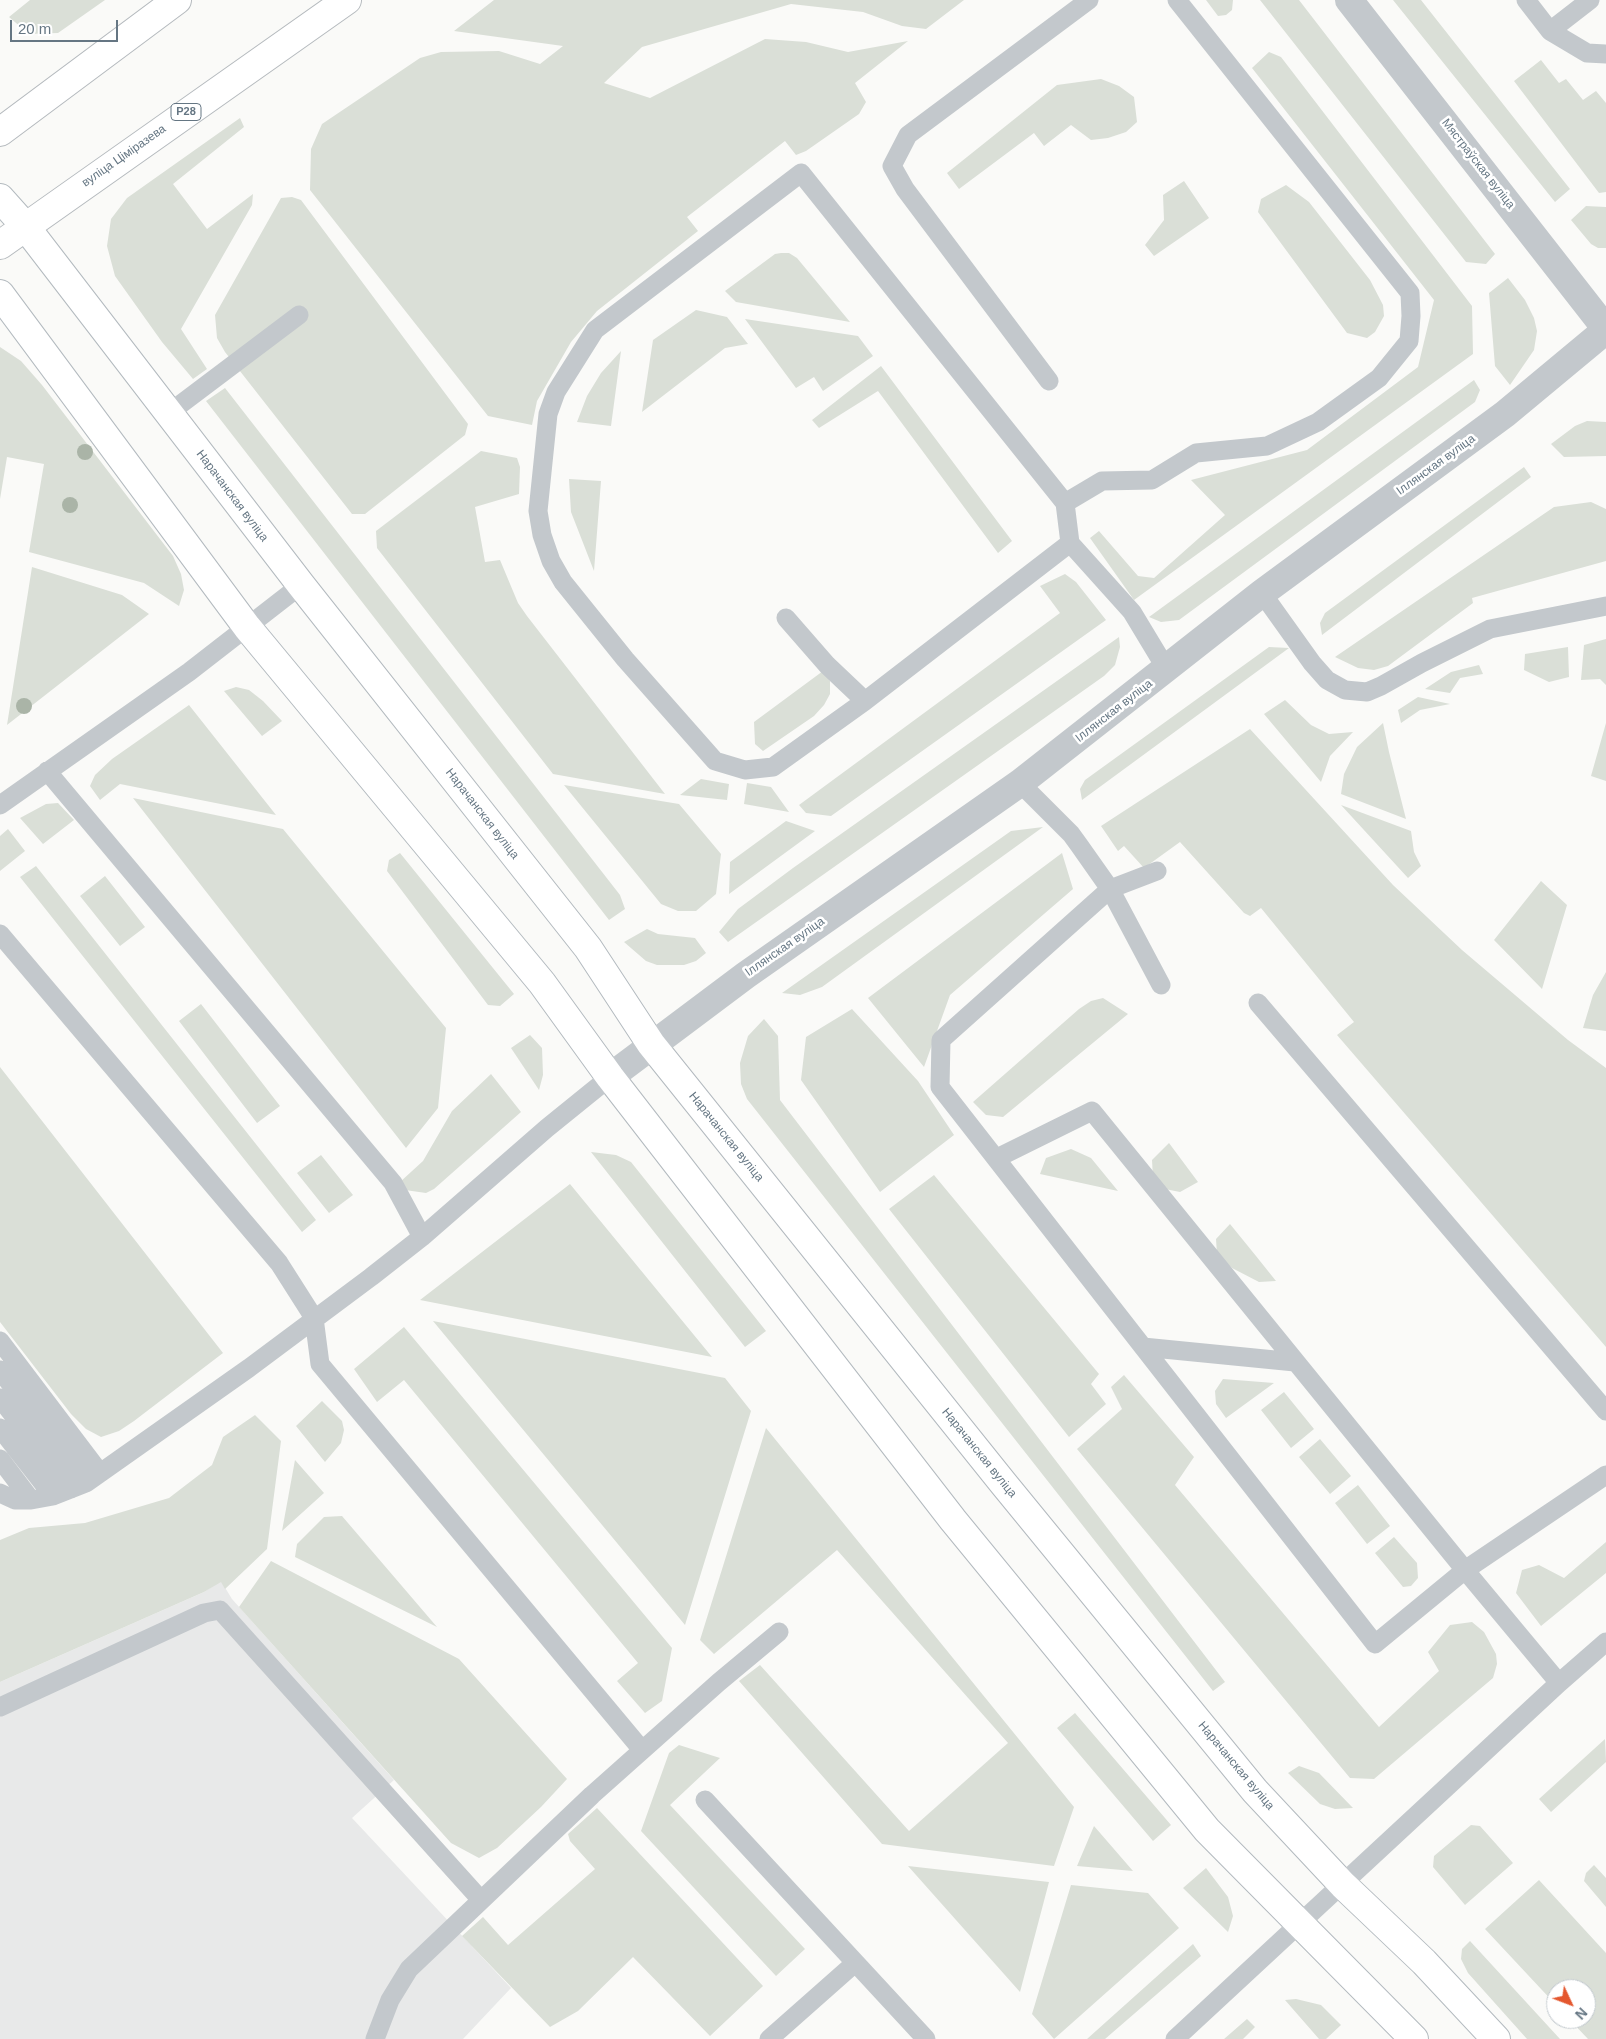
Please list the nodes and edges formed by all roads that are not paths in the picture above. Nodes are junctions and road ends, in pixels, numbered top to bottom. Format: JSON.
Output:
{"nodes":[{"id":1,"x":177,"y":0,"type":"edge"},
{"id":2,"x":347,"y":0,"type":"edge"},
{"id":3,"x":1089,"y":0,"type":"edge"},
{"id":4,"x":1177,"y":0,"type":"edge"},
{"id":5,"x":1349,"y":0,"type":"edge"},
{"id":6,"x":1526,"y":0,"type":"edge"},
{"id":7,"x":1590,"y":0,"type":"edge"},
{"id":8,"x":1550,"y":32,"type":"junction"},
{"id":9,"x":1606,"y":54,"type":"edge"},
{"id":10,"x":0,"y":132,"type":"edge"},
{"id":11,"x":0,"y":198,"type":"edge"},
{"id":12,"x":25,"y":226,"type":"junction"},
{"id":13,"x":0,"y":245,"type":"edge"},
{"id":14,"x":0,"y":294,"type":"edge"},
{"id":15,"x":299,"y":314,"type":"dead end"},
{"id":16,"x":1606,"y":329,"type":"edge"},
{"id":17,"x":1048,"y":381,"type":"dead end"},
{"id":18,"x":168,"y":413,"type":"junction"},
{"id":19,"x":1065,"y":503,"type":"junction"},
{"id":20,"x":1070,"y":542,"type":"junction"},
{"id":21,"x":300,"y":585,"type":"junction"},
{"id":22,"x":1262,"y":593,"type":"junction"},
{"id":23,"x":1606,"y":606,"type":"edge"},
{"id":24,"x":786,"y":618,"type":"dead end"},
{"id":25,"x":247,"y":627,"type":"junction"},
{"id":26,"x":1167,"y":670,"type":"junction"},
{"id":27,"x":865,"y":701,"type":"junction"},
{"id":28,"x":47,"y":771,"type":"junction"},
{"id":29,"x":1020,"y":783,"type":"junction"},
{"id":30,"x":0,"y":805,"type":"edge"},
{"id":31,"x":1157,"y":871,"type":"dead end"},
{"id":32,"x":1110,"y":889,"type":"junction"},
{"id":33,"x":0,"y":934,"type":"edge"},
{"id":34,"x":1161,"y":985,"type":"dead end"},
{"id":35,"x":1258,"y":1003,"type":"dead end"},
{"id":36,"x":651,"y":1044,"type":"junction"},
{"id":37,"x":610,"y":1077,"type":"junction"},
{"id":38,"x":997,"y":1158,"type":"junction"},
{"id":39,"x":422,"y":1237,"type":"junction"},
{"id":40,"x":314,"y":1318,"type":"junction"},
{"id":41,"x":0,"y":1342,"type":"edge"},
{"id":42,"x":1143,"y":1347,"type":"junction"},
{"id":43,"x":1295,"y":1362,"type":"junction"},
{"id":44,"x":0,"y":1370,"type":"edge"},
{"id":45,"x":0,"y":1398,"type":"edge"},
{"id":46,"x":1606,"y":1411,"type":"edge"},
{"id":47,"x":0,"y":1428,"type":"edge"},
{"id":48,"x":0,"y":1459,"type":"edge"},
{"id":49,"x":1606,"y":1475,"type":"edge"},
{"id":50,"x":86,"y":1482,"type":"junction"},
{"id":51,"x":1,"y":1493,"type":"edge"},
{"id":52,"x":53,"y":1496,"type":"junction"},
{"id":53,"x":31,"y":1500,"type":"junction"},
{"id":54,"x":1465,"y":1570,"type":"junction"},
{"id":55,"x":779,"y":1632,"type":"dead end"},
{"id":56,"x":1606,"y":1642,"type":"edge"},
{"id":57,"x":1559,"y":1684,"type":"junction"},
{"id":58,"x":0,"y":1707,"type":"edge"},
{"id":59,"x":642,"y":1750,"type":"junction"},
{"id":60,"x":705,"y":1800,"type":"dead end"},
{"id":61,"x":1344,"y":1885,"type":"junction"},
{"id":62,"x":481,"y":1900,"type":"junction"},
{"id":63,"x":1300,"y":1922,"type":"junction"},
{"id":64,"x":855,"y":1963,"type":"junction"},
{"id":65,"x":375,"y":2039,"type":"edge"},
{"id":66,"x":769,"y":2039,"type":"edge"},
{"id":67,"x":926,"y":2039,"type":"edge"},
{"id":68,"x":1175,"y":2039,"type":"edge"},
{"id":69,"x":1414,"y":2039,"type":"edge"},
{"id":70,"x":1496,"y":2039,"type":"edge"}],
"edges":[{"from":1,"to":10,"type":"main road"},
{"from":2,"to":12,"type":"main road","name":"вуліца Ціміразева","number":"Р28"},
{"from":3,"to":17,"type":"lane"},
{"from":4,"to":19,"type":"lane"},
{"from":5,"to":16,"type":"street","name":"Мястраўская вуліца"},
{"from":6,"to":8,"type":"lane"},
{"from":7,"to":8,"type":"lane"},
{"from":8,"to":9,"type":"lane"},
{"from":11,"to":12,"type":"main road","name":"Нарачанская вуліца"},
{"from":12,"to":13,"type":"main road","name":"вуліца Ціміразева","number":"Р28"},
{"from":12,"to":18,"type":"main road","name":"Нарачанская вуліца"},
{"from":14,"to":25,"type":"main road"},
{"from":15,"to":18,"type":"lane"},
{"from":16,"to":22,"type":"street","name":"Іллянская вуліца"},
{"from":18,"to":21,"type":"main road","name":"Нарачанская вуліца"},
{"from":19,"to":20,"type":"lane"},
{"from":19,"to":27,"type":"lane"},
{"from":20,"to":26,"type":"lane"},
{"from":20,"to":27,"type":"lane"},
{"from":21,"to":25,"type":"lane"},
{"from":21,"to":36,"type":"main road","name":"Нарачанская вуліца"},
{"from":22,"to":23,"type":"lane"},
{"from":22,"to":26,"type":"street","name":"Іллянская вуліца"},
{"from":24,"to":27,"type":"lane"},
{"from":25,"to":28,"type":"lane"},
{"from":25,"to":37,"type":"main road"},
{"from":26,"to":29,"type":"street","name":"Іллянская вуліца"},
{"from":28,"to":30,"type":"lane"},
{"from":28,"to":39,"type":"lane"},
{"from":29,"to":32,"type":"lane"},
{"from":29,"to":36,"type":"street","name":"Іллянская вуліца"},
{"from":31,"to":32,"type":"lane"},
{"from":32,"to":34,"type":"lane"},
{"from":32,"to":38,"type":"lane"},
{"from":33,"to":40,"type":"lane"},
{"from":35,"to":46,"type":"lane"},
{"from":36,"to":37,"type":"street","name":"Іллянская вуліца"},
{"from":36,"to":61,"type":"main road","name":"Нарачанская вуліца"},
{"from":37,"to":39,"type":"lane"},
{"from":37,"to":63,"type":"main road"},
{"from":38,"to":42,"type":"lane"},
{"from":38,"to":43,"type":"lane"},
{"from":39,"to":40,"type":"lane"},
{"from":40,"to":50,"type":"lane"},
{"from":40,"to":59,"type":"lane"},
{"from":41,"to":50,"type":"lane"},
{"from":42,"to":43,"type":"lane"},
{"from":42,"to":54,"type":"lane"},
{"from":43,"to":54,"type":"lane"},
{"from":44,"to":50,"type":"lane"},
{"from":45,"to":50,"type":"lane"},
{"from":47,"to":52,"type":"lane"},
{"from":48,"to":53,"type":"lane"},
{"from":49,"to":54,"type":"lane"},
{"from":50,"to":52,"type":"lane"},
{"from":51,"to":53,"type":"lane"},
{"from":52,"to":53,"type":"lane"},
{"from":54,"to":57,"type":"lane"},
{"from":55,"to":59,"type":"lane"},
{"from":56,"to":57,"type":"lane"},
{"from":57,"to":61,"type":"lane"},
{"from":58,"to":62,"type":"lane"},
{"from":59,"to":62,"type":"lane"},
{"from":60,"to":64,"type":"lane"},
{"from":61,"to":63,"type":"lane"},
{"from":61,"to":70,"type":"main road","name":"Нарачанская вуліца"},
{"from":62,"to":65,"type":"lane"},
{"from":63,"to":68,"type":"lane"},
{"from":63,"to":69,"type":"main road"},
{"from":64,"to":66,"type":"lane"},
{"from":64,"to":67,"type":"lane"}]}
